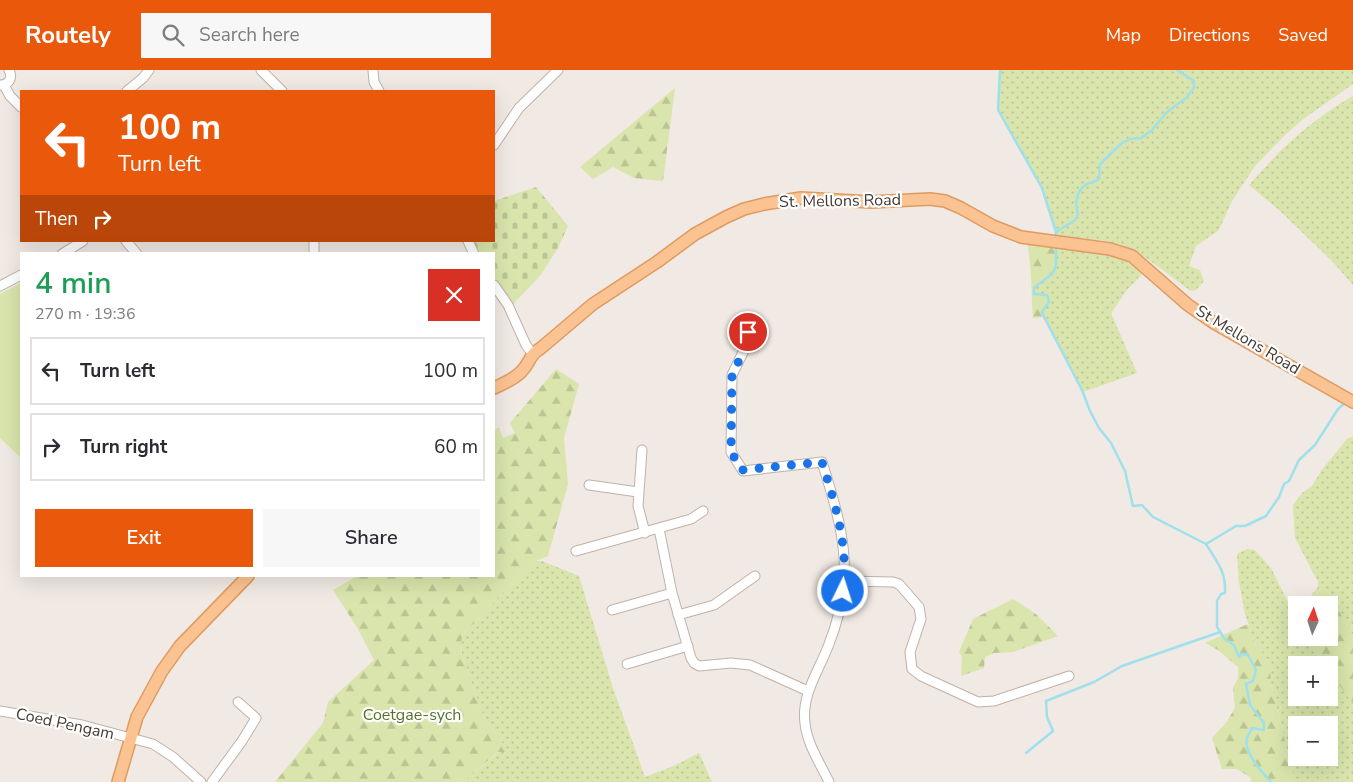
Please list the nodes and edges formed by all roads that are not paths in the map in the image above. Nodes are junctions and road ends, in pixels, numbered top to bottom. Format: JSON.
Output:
{"nodes":[{"id":1,"x":9,"y":70,"type":"edge"},
{"id":2,"x":148,"y":70,"type":"edge"},
{"id":3,"x":261,"y":70,"type":"edge"},
{"id":4,"x":373,"y":70,"type":"edge"},
{"id":5,"x":558,"y":70,"type":"edge"},
{"id":6,"x":2,"y":85,"type":"edge"},
{"id":7,"x":128,"y":90,"type":"edge"},
{"id":8,"x":281,"y":90,"type":"edge"},
{"id":9,"x":376,"y":90,"type":"edge"},
{"id":10,"x":20,"y":106,"type":"edge"},
{"id":11,"x":495,"y":144,"type":"edge"},
{"id":12,"x":81,"y":242,"type":"edge"},
{"id":13,"x":127,"y":242,"type":"edge"},
{"id":14,"x":1065,"y":243,"type":"joint"},
{"id":15,"x":65,"y":252,"type":"edge"},
{"id":16,"x":135,"y":252,"type":"edge"},
{"id":17,"x":20,"y":276,"type":"edge"},
{"id":18,"x":0,"y":286,"type":"edge"},
{"id":19,"x":497,"y":295,"type":"edge"},
{"id":20,"x":748,"y":332,"type":"dead end"},
{"id":21,"x":532,"y":353,"type":"junction"},
{"id":22,"x":495,"y":387,"type":"edge"},
{"id":23,"x":1353,"y":402,"type":"edge"},
{"id":24,"x":642,"y":450,"type":"dead end"},
{"id":25,"x":589,"y":485,"type":"dead end"},
{"id":26,"x":638,"y":492,"type":"junction"},
{"id":27,"x":703,"y":511,"type":"dead end"},
{"id":28,"x":659,"y":529,"type":"junction"},
{"id":29,"x":645,"y":533,"type":"junction"},
{"id":30,"x":576,"y":551,"type":"dead end"},
{"id":31,"x":755,"y":576,"type":"dead end"},
{"id":32,"x":247,"y":577,"type":"edge"},
{"id":33,"x":844,"y":581,"type":"junction"},
{"id":34,"x":672,"y":593,"type":"junction"},
{"id":35,"x":612,"y":610,"type":"dead end"},
{"id":36,"x":678,"y":615,"type":"junction"},
{"id":37,"x":688,"y":646,"type":"junction"},
{"id":38,"x":628,"y":664,"type":"dead end"},
{"id":39,"x":1069,"y":676,"type":"dead end"},
{"id":40,"x":808,"y":691,"type":"junction"},
{"id":41,"x":238,"y":702,"type":"dead end"},
{"id":42,"x":0,"y":710,"type":"edge"},
{"id":43,"x":131,"y":738,"type":"junction"},
{"id":44,"x":118,"y":782,"type":"edge"},
{"id":45,"x":201,"y":782,"type":"edge"},
{"id":46,"x":212,"y":782,"type":"edge"},
{"id":47,"x":829,"y":782,"type":"edge"}],
"edges":[{"from":1,"to":6,"type":"street"},
{"from":2,"to":7,"type":"street"},
{"from":3,"to":8,"type":"street"},
{"from":4,"to":9,"type":"street"},
{"from":5,"to":11,"type":"street"},
{"from":6,"to":10,"type":"street"},
{"from":12,"to":15,"type":"street"},
{"from":13,"to":16,"type":"street"},
{"from":14,"to":21,"type":"main road","name":"St. Mellons Road"},
{"from":14,"to":23,"type":"main road","name":"St Mellons Road"},
{"from":17,"to":18,"type":"street"},
{"from":19,"to":21,"type":"street"},
{"from":20,"to":33,"type":"street"},
{"from":21,"to":22,"type":"main road"},
{"from":24,"to":26,"type":"street"},
{"from":25,"to":26,"type":"street"},
{"from":26,"to":29,"type":"street"},
{"from":27,"to":28,"type":"street"},
{"from":28,"to":29,"type":"street"},
{"from":28,"to":34,"type":"street"},
{"from":29,"to":30,"type":"street"},
{"from":31,"to":36,"type":"street"},
{"from":32,"to":43,"type":"main road"},
{"from":33,"to":39,"type":"street"},
{"from":33,"to":40,"type":"street"},
{"from":34,"to":35,"type":"street"},
{"from":34,"to":36,"type":"street"},
{"from":36,"to":37,"type":"street"},
{"from":37,"to":38,"type":"street"},
{"from":37,"to":40,"type":"street"},
{"from":40,"to":47,"type":"street"},
{"from":41,"to":46,"type":"street"},
{"from":42,"to":43,"type":"street","name":"Coed Pengam"},
{"from":43,"to":44,"type":"main road"},
{"from":43,"to":45,"type":"street","name":"Coed Pengam"}]}
